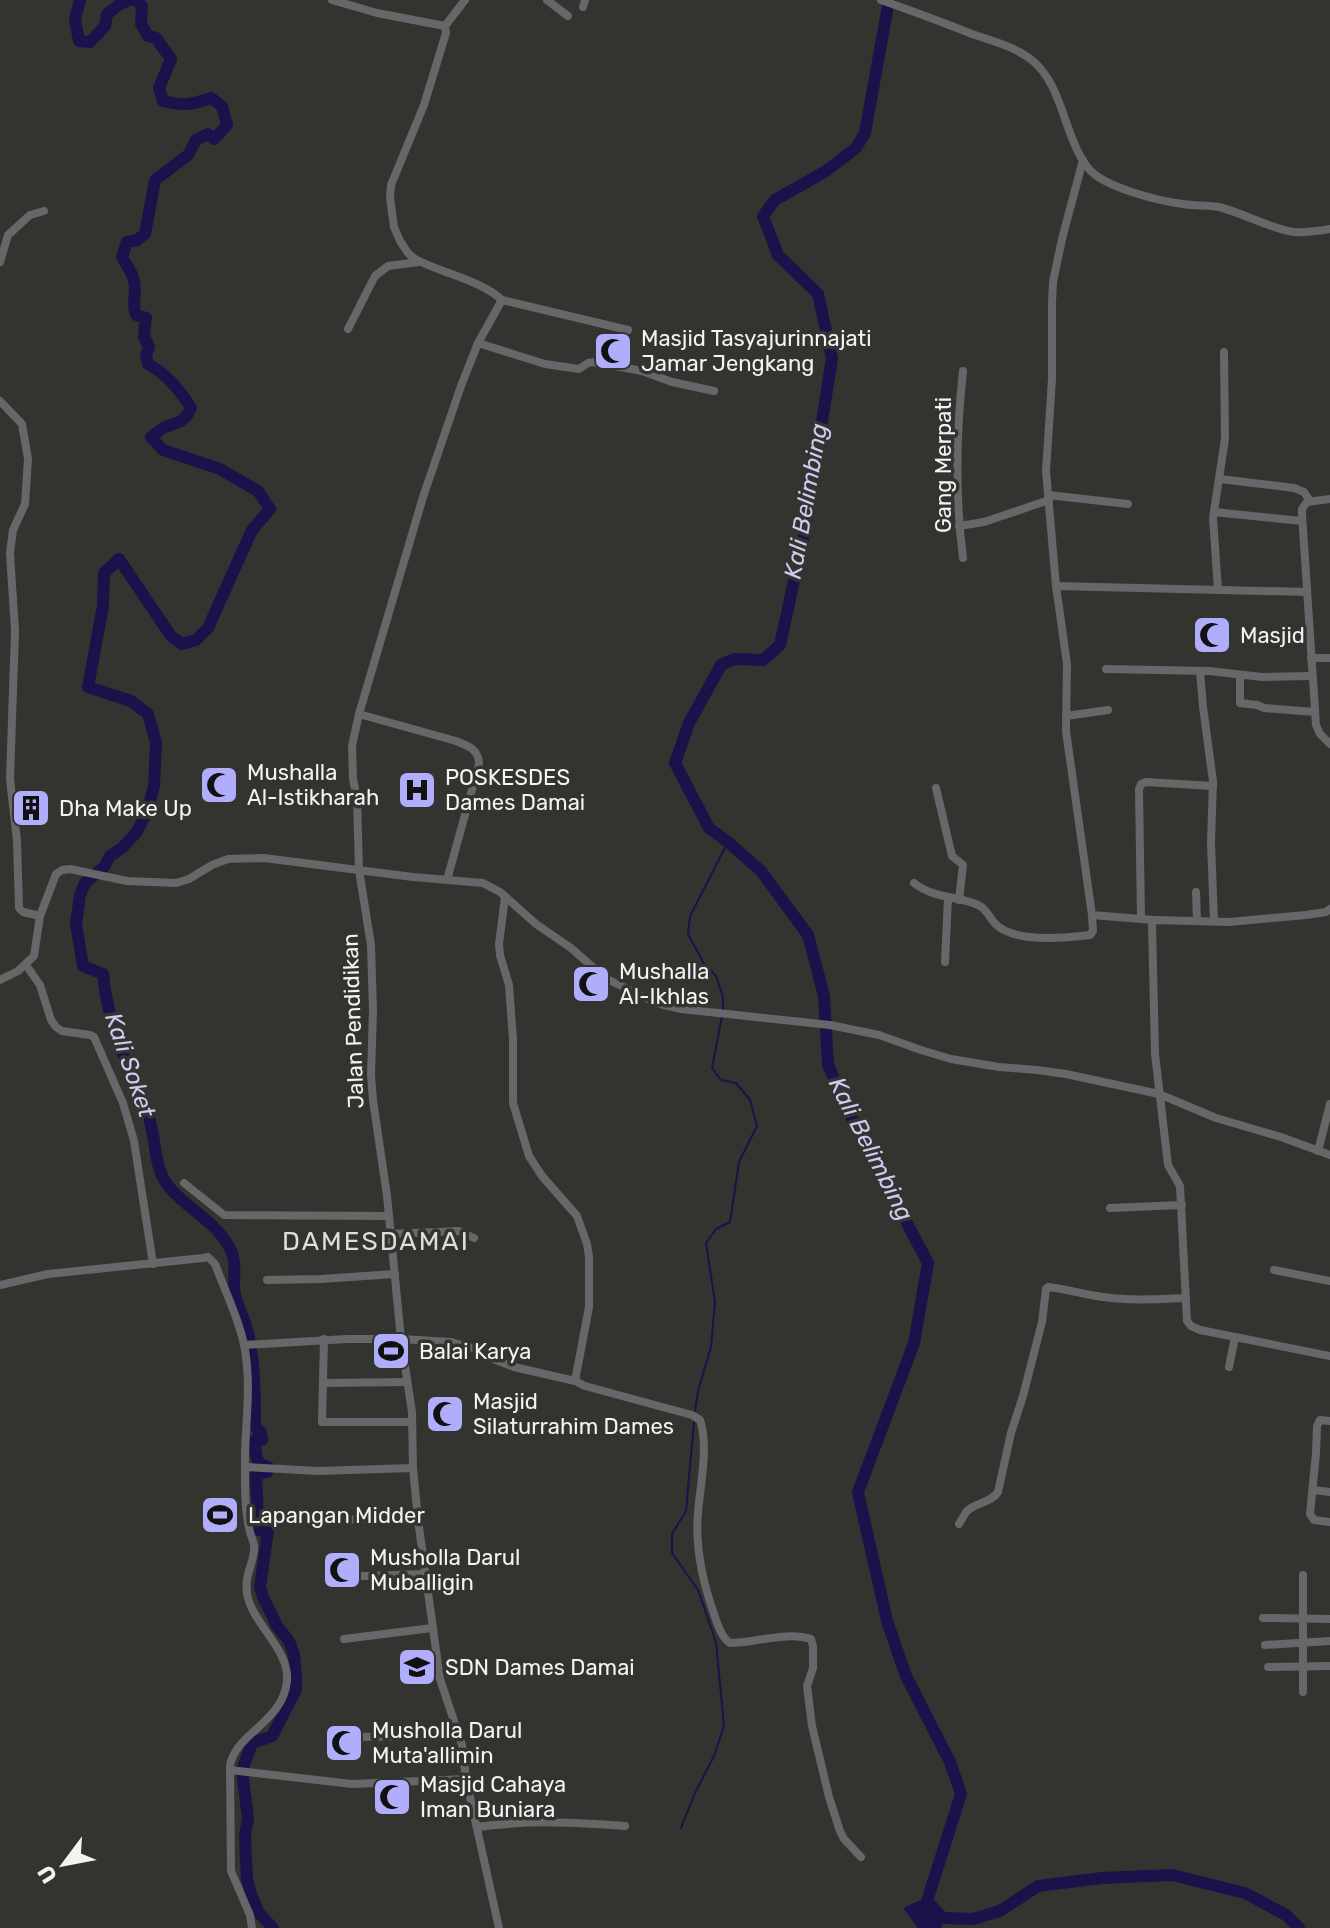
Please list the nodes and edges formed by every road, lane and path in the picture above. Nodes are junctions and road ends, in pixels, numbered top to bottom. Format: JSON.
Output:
{"nodes":[{"id":1,"x":332,"y":0,"type":"edge"},
{"id":2,"x":465,"y":0,"type":"edge"},
{"id":3,"x":547,"y":0,"type":"edge"},
{"id":4,"x":881,"y":0,"type":"edge"},
{"id":5,"x":568,"y":16,"type":"dead end"},
{"id":6,"x":445,"y":26,"type":"junction"},
{"id":7,"x":1083,"y":160,"type":"junction"},
{"id":8,"x":44,"y":211,"type":"dead end"},
{"id":9,"x":1330,"y":229,"type":"edge"},
{"id":10,"x":420,"y":261,"type":"junction"},
{"id":11,"x":0,"y":262,"type":"edge"},
{"id":12,"x":502,"y":300,"type":"junction"},
{"id":13,"x":348,"y":329,"type":"dead end"},
{"id":14,"x":628,"y":330,"type":"dead end"},
{"id":15,"x":478,"y":343,"type":"junction"},
{"id":16,"x":1224,"y":352,"type":"dead end"},
{"id":17,"x":963,"y":371,"type":"dead end"},
{"id":18,"x":714,"y":391,"type":"dead end"},
{"id":19,"x":0,"y":401,"type":"edge"},
{"id":20,"x":1220,"y":479,"type":"junction"},
{"id":21,"x":1048,"y":497,"type":"junction"},
{"id":22,"x":1330,"y":499,"type":"edge"},
{"id":23,"x":1310,"y":501,"type":"junction"},
{"id":24,"x":1128,"y":504,"type":"dead end"},
{"id":25,"x":1214,"y":512,"type":"junction"},
{"id":26,"x":1302,"y":521,"type":"junction"},
{"id":27,"x":959,"y":526,"type":"junction"},
{"id":28,"x":963,"y":558,"type":"dead end"},
{"id":29,"x":1056,"y":586,"type":"junction"},
{"id":30,"x":1218,"y":590,"type":"junction"},
{"id":31,"x":1307,"y":592,"type":"junction"},
{"id":32,"x":1311,"y":658,"type":"junction"},
{"id":33,"x":1330,"y":658,"type":"edge"},
{"id":34,"x":1106,"y":669,"type":"dead end"},
{"id":35,"x":1200,"y":671,"type":"junction"},
{"id":36,"x":1240,"y":675,"type":"junction"},
{"id":37,"x":1312,"y":676,"type":"junction"},
{"id":38,"x":1108,"y":710,"type":"dead end"},
{"id":39,"x":1315,"y":712,"type":"junction"},
{"id":40,"x":359,"y":714,"type":"junction"},
{"id":41,"x":1066,"y":716,"type":"junction"},
{"id":42,"x":1330,"y":744,"type":"edge"},
{"id":43,"x":1213,"y":786,"type":"junction"},
{"id":44,"x":936,"y":788,"type":"dead end"},
{"id":45,"x":359,"y":870,"type":"junction"},
{"id":46,"x":447,"y":880,"type":"junction"},
{"id":47,"x":914,"y":883,"type":"dead end"},
{"id":48,"x":1196,"y":892,"type":"dead end"},
{"id":49,"x":505,"y":897,"type":"junction"},
{"id":50,"x":948,"y":898,"type":"junction"},
{"id":51,"x":959,"y":900,"type":"junction"},
{"id":52,"x":1330,"y":913,"type":"edge"},
{"id":53,"x":1092,"y":915,"type":"junction"},
{"id":54,"x":40,"y":916,"type":"junction"},
{"id":55,"x":1141,"y":919,"type":"junction"},
{"id":56,"x":1153,"y":920,"type":"junction"},
{"id":57,"x":1197,"y":921,"type":"junction"},
{"id":58,"x":1214,"y":921,"type":"junction"},
{"id":59,"x":945,"y":962,"type":"dead end"},
{"id":60,"x":26,"y":965,"type":"junction"},
{"id":61,"x":0,"y":980,"type":"edge"},
{"id":62,"x":1159,"y":1094,"type":"junction"},
{"id":63,"x":1330,"y":1104,"type":"edge"},
{"id":64,"x":1318,"y":1151,"type":"junction"},
{"id":65,"x":1330,"y":1155,"type":"edge"},
{"id":66,"x":184,"y":1183,"type":"dead end"},
{"id":67,"x":1182,"y":1205,"type":"junction"},
{"id":68,"x":1110,"y":1208,"type":"dead end"},
{"id":69,"x":389,"y":1216,"type":"junction"},
{"id":70,"x":391,"y":1234,"type":"junction"},
{"id":71,"x":474,"y":1238,"type":"dead end"},
{"id":72,"x":153,"y":1264,"type":"junction"},
{"id":73,"x":1274,"y":1270,"type":"dead end"},
{"id":74,"x":395,"y":1274,"type":"junction"},
{"id":75,"x":267,"y":1280,"type":"dead end"},
{"id":76,"x":1330,"y":1281,"type":"edge"},
{"id":77,"x":0,"y":1285,"type":"edge"},
{"id":78,"x":1185,"y":1298,"type":"junction"},
{"id":79,"x":1235,"y":1337,"type":"junction"},
{"id":80,"x":324,"y":1339,"type":"junction"},
{"id":81,"x":401,"y":1339,"type":"junction"},
{"id":82,"x":244,"y":1345,"type":"junction"},
{"id":83,"x":1330,"y":1354,"type":"edge"},
{"id":84,"x":1229,"y":1367,"type":"dead end"},
{"id":85,"x":575,"y":1381,"type":"junction"},
{"id":86,"x":407,"y":1382,"type":"junction"},
{"id":87,"x":324,"y":1383,"type":"junction"},
{"id":88,"x":1330,"y":1421,"type":"edge"},
{"id":89,"x":412,"y":1422,"type":"junction"},
{"id":90,"x":245,"y":1467,"type":"junction"},
{"id":91,"x":413,"y":1468,"type":"junction"},
{"id":92,"x":1313,"y":1490,"type":"junction"},
{"id":93,"x":1330,"y":1492,"type":"edge"},
{"id":94,"x":418,"y":1520,"type":"junction"},
{"id":95,"x":323,"y":1522,"type":"dead end"},
{"id":96,"x":1330,"y":1522,"type":"edge"},
{"id":97,"x":959,"y":1524,"type":"dead end"},
{"id":98,"x":426,"y":1574,"type":"junction"},
{"id":99,"x":1303,"y":1575,"type":"dead end"},
{"id":100,"x":334,"y":1577,"type":"dead end"},
{"id":101,"x":1263,"y":1618,"type":"dead end"},
{"id":102,"x":1304,"y":1619,"type":"junction"},
{"id":103,"x":1330,"y":1619,"type":"edge"},
{"id":104,"x":432,"y":1628,"type":"junction"},
{"id":105,"x":344,"y":1639,"type":"dead end"},
{"id":106,"x":1330,"y":1641,"type":"edge"},
{"id":107,"x":1304,"y":1642,"type":"junction"},
{"id":108,"x":1265,"y":1645,"type":"dead end"},
{"id":109,"x":1330,"y":1666,"type":"edge"},
{"id":110,"x":1268,"y":1667,"type":"dead end"},
{"id":111,"x":1303,"y":1667,"type":"junction"},
{"id":112,"x":1303,"y":1692,"type":"dead end"},
{"id":113,"x":459,"y":1736,"type":"junction"},
{"id":114,"x":351,"y":1737,"type":"dead end"},
{"id":115,"x":230,"y":1770,"type":"junction"},
{"id":116,"x":466,"y":1779,"type":"junction"},
{"id":117,"x":625,"y":1826,"type":"dead end"},
{"id":118,"x":477,"y":1827,"type":"junction"},
{"id":119,"x":861,"y":1857,"type":"dead end"},
{"id":120,"x":252,"y":1928,"type":"edge"},
{"id":121,"x":499,"y":1928,"type":"edge"}],
"edges":[{"from":1,"to":6,"type":"street"},
{"from":2,"to":6,"type":"street"},
{"from":3,"to":5,"type":"street"},
{"from":4,"to":7,"type":"street"},
{"from":6,"to":10,"type":"street"},
{"from":7,"to":9,"type":"street"},
{"from":7,"to":21,"type":"street"},
{"from":8,"to":11,"type":"street"},
{"from":10,"to":12,"type":"street"},
{"from":10,"to":13,"type":"street"},
{"from":12,"to":14,"type":"street"},
{"from":12,"to":15,"type":"street","name":"Jalan Pendidikan"},
{"from":15,"to":18,"type":"street"},
{"from":15,"to":40,"type":"street","name":"Jalan Pendidikan"},
{"from":16,"to":20,"type":"street"},
{"from":17,"to":27,"type":"street","name":"Gang Merpati"},
{"from":19,"to":54,"type":"street"},
{"from":20,"to":23,"type":"street"},
{"from":20,"to":25,"type":"street"},
{"from":21,"to":24,"type":"street"},
{"from":21,"to":27,"type":"street"},
{"from":21,"to":29,"type":"street"},
{"from":22,"to":23,"type":"street"},
{"from":23,"to":26,"type":"street"},
{"from":25,"to":26,"type":"street"},
{"from":25,"to":30,"type":"street"},
{"from":26,"to":31,"type":"street"},
{"from":27,"to":28,"type":"street","name":"Gang Merpati"},
{"from":29,"to":30,"type":"street"},
{"from":29,"to":41,"type":"street"},
{"from":30,"to":31,"type":"street"},
{"from":31,"to":32,"type":"street"},
{"from":32,"to":33,"type":"street"},
{"from":32,"to":37,"type":"street"},
{"from":34,"to":35,"type":"street"},
{"from":35,"to":36,"type":"street"},
{"from":35,"to":43,"type":"street"},
{"from":36,"to":37,"type":"street"},
{"from":36,"to":39,"type":"street"},
{"from":37,"to":39,"type":"street"},
{"from":38,"to":41,"type":"street"},
{"from":39,"to":42,"type":"street"},
{"from":40,"to":45,"type":"street","name":"Jalan Pendidikan"},
{"from":40,"to":46,"type":"street"},
{"from":41,"to":53,"type":"street"},
{"from":43,"to":55,"type":"street"},
{"from":43,"to":58,"type":"street"},
{"from":44,"to":51,"type":"street"},
{"from":45,"to":46,"type":"street"},
{"from":45,"to":54,"type":"street"},
{"from":45,"to":69,"type":"street","name":"Jalan Pendidikan"},
{"from":46,"to":49,"type":"street"},
{"from":47,"to":50,"type":"street"},
{"from":48,"to":57,"type":"street"},
{"from":49,"to":62,"type":"street"},
{"from":49,"to":85,"type":"street"},
{"from":50,"to":51,"type":"street"},
{"from":50,"to":59,"type":"street"},
{"from":51,"to":53,"type":"street"},
{"from":52,"to":58,"type":"street"},
{"from":53,"to":55,"type":"street"},
{"from":54,"to":60,"type":"street"},
{"from":55,"to":56,"type":"street"},
{"from":56,"to":57,"type":"street"},
{"from":56,"to":62,"type":"street"},
{"from":57,"to":58,"type":"street"},
{"from":60,"to":61,"type":"street"},
{"from":60,"to":72,"type":"street"},
{"from":62,"to":64,"type":"street"},
{"from":62,"to":67,"type":"street"},
{"from":63,"to":64,"type":"street"},
{"from":64,"to":65,"type":"street"},
{"from":66,"to":69,"type":"street"},
{"from":67,"to":68,"type":"street"},
{"from":67,"to":78,"type":"street"},
{"from":69,"to":70,"type":"street","name":"Jalan Pendidikan"},
{"from":70,"to":71,"type":"street"},
{"from":70,"to":74,"type":"street","name":"Jalan Pendidikan"},
{"from":72,"to":77,"type":"street"},
{"from":72,"to":82,"type":"street"},
{"from":73,"to":76,"type":"street"},
{"from":74,"to":75,"type":"street"},
{"from":74,"to":81,"type":"street","name":"Jalan Pendidikan"},
{"from":78,"to":79,"type":"street"},
{"from":78,"to":97,"type":"street"},
{"from":79,"to":83,"type":"street"},
{"from":79,"to":84,"type":"street"},
{"from":80,"to":81,"type":"street"},
{"from":80,"to":82,"type":"street"},
{"from":80,"to":87,"type":"street"},
{"from":81,"to":85,"type":"street"},
{"from":81,"to":86,"type":"street","name":"Jalan Pendidikan"},
{"from":82,"to":90,"type":"street"},
{"from":85,"to":119,"type":"street"},
{"from":86,"to":87,"type":"street"},
{"from":86,"to":89,"type":"street","name":"Jalan Pendidikan"},
{"from":87,"to":89,"type":"street"},
{"from":88,"to":92,"type":"street"},
{"from":89,"to":91,"type":"street","name":"Jalan Pendidikan"},
{"from":90,"to":91,"type":"street"},
{"from":90,"to":115,"type":"street"},
{"from":91,"to":94,"type":"street","name":"Jalan Pendidikan"},
{"from":92,"to":93,"type":"street"},
{"from":92,"to":96,"type":"street"},
{"from":94,"to":95,"type":"street"},
{"from":94,"to":98,"type":"street","name":"Jalan Pendidikan"},
{"from":98,"to":100,"type":"street"},
{"from":98,"to":104,"type":"street","name":"Jalan Pendidikan"},
{"from":99,"to":102,"type":"street"},
{"from":101,"to":102,"type":"street"},
{"from":102,"to":103,"type":"street"},
{"from":102,"to":107,"type":"street"},
{"from":104,"to":105,"type":"street"},
{"from":104,"to":113,"type":"street","name":"Jalan Pendidikan"},
{"from":106,"to":107,"type":"street"},
{"from":107,"to":108,"type":"street"},
{"from":107,"to":111,"type":"street"},
{"from":109,"to":111,"type":"street"},
{"from":110,"to":111,"type":"street"},
{"from":111,"to":112,"type":"street"},
{"from":113,"to":114,"type":"street"},
{"from":113,"to":116,"type":"street","name":"Jalan Pendidikan"},
{"from":115,"to":116,"type":"street"},
{"from":115,"to":120,"type":"street"},
{"from":116,"to":118,"type":"street","name":"Jalan Pendidikan"},
{"from":117,"to":118,"type":"street"},
{"from":118,"to":121,"type":"street","name":"Jalan Pendidikan"}]}
